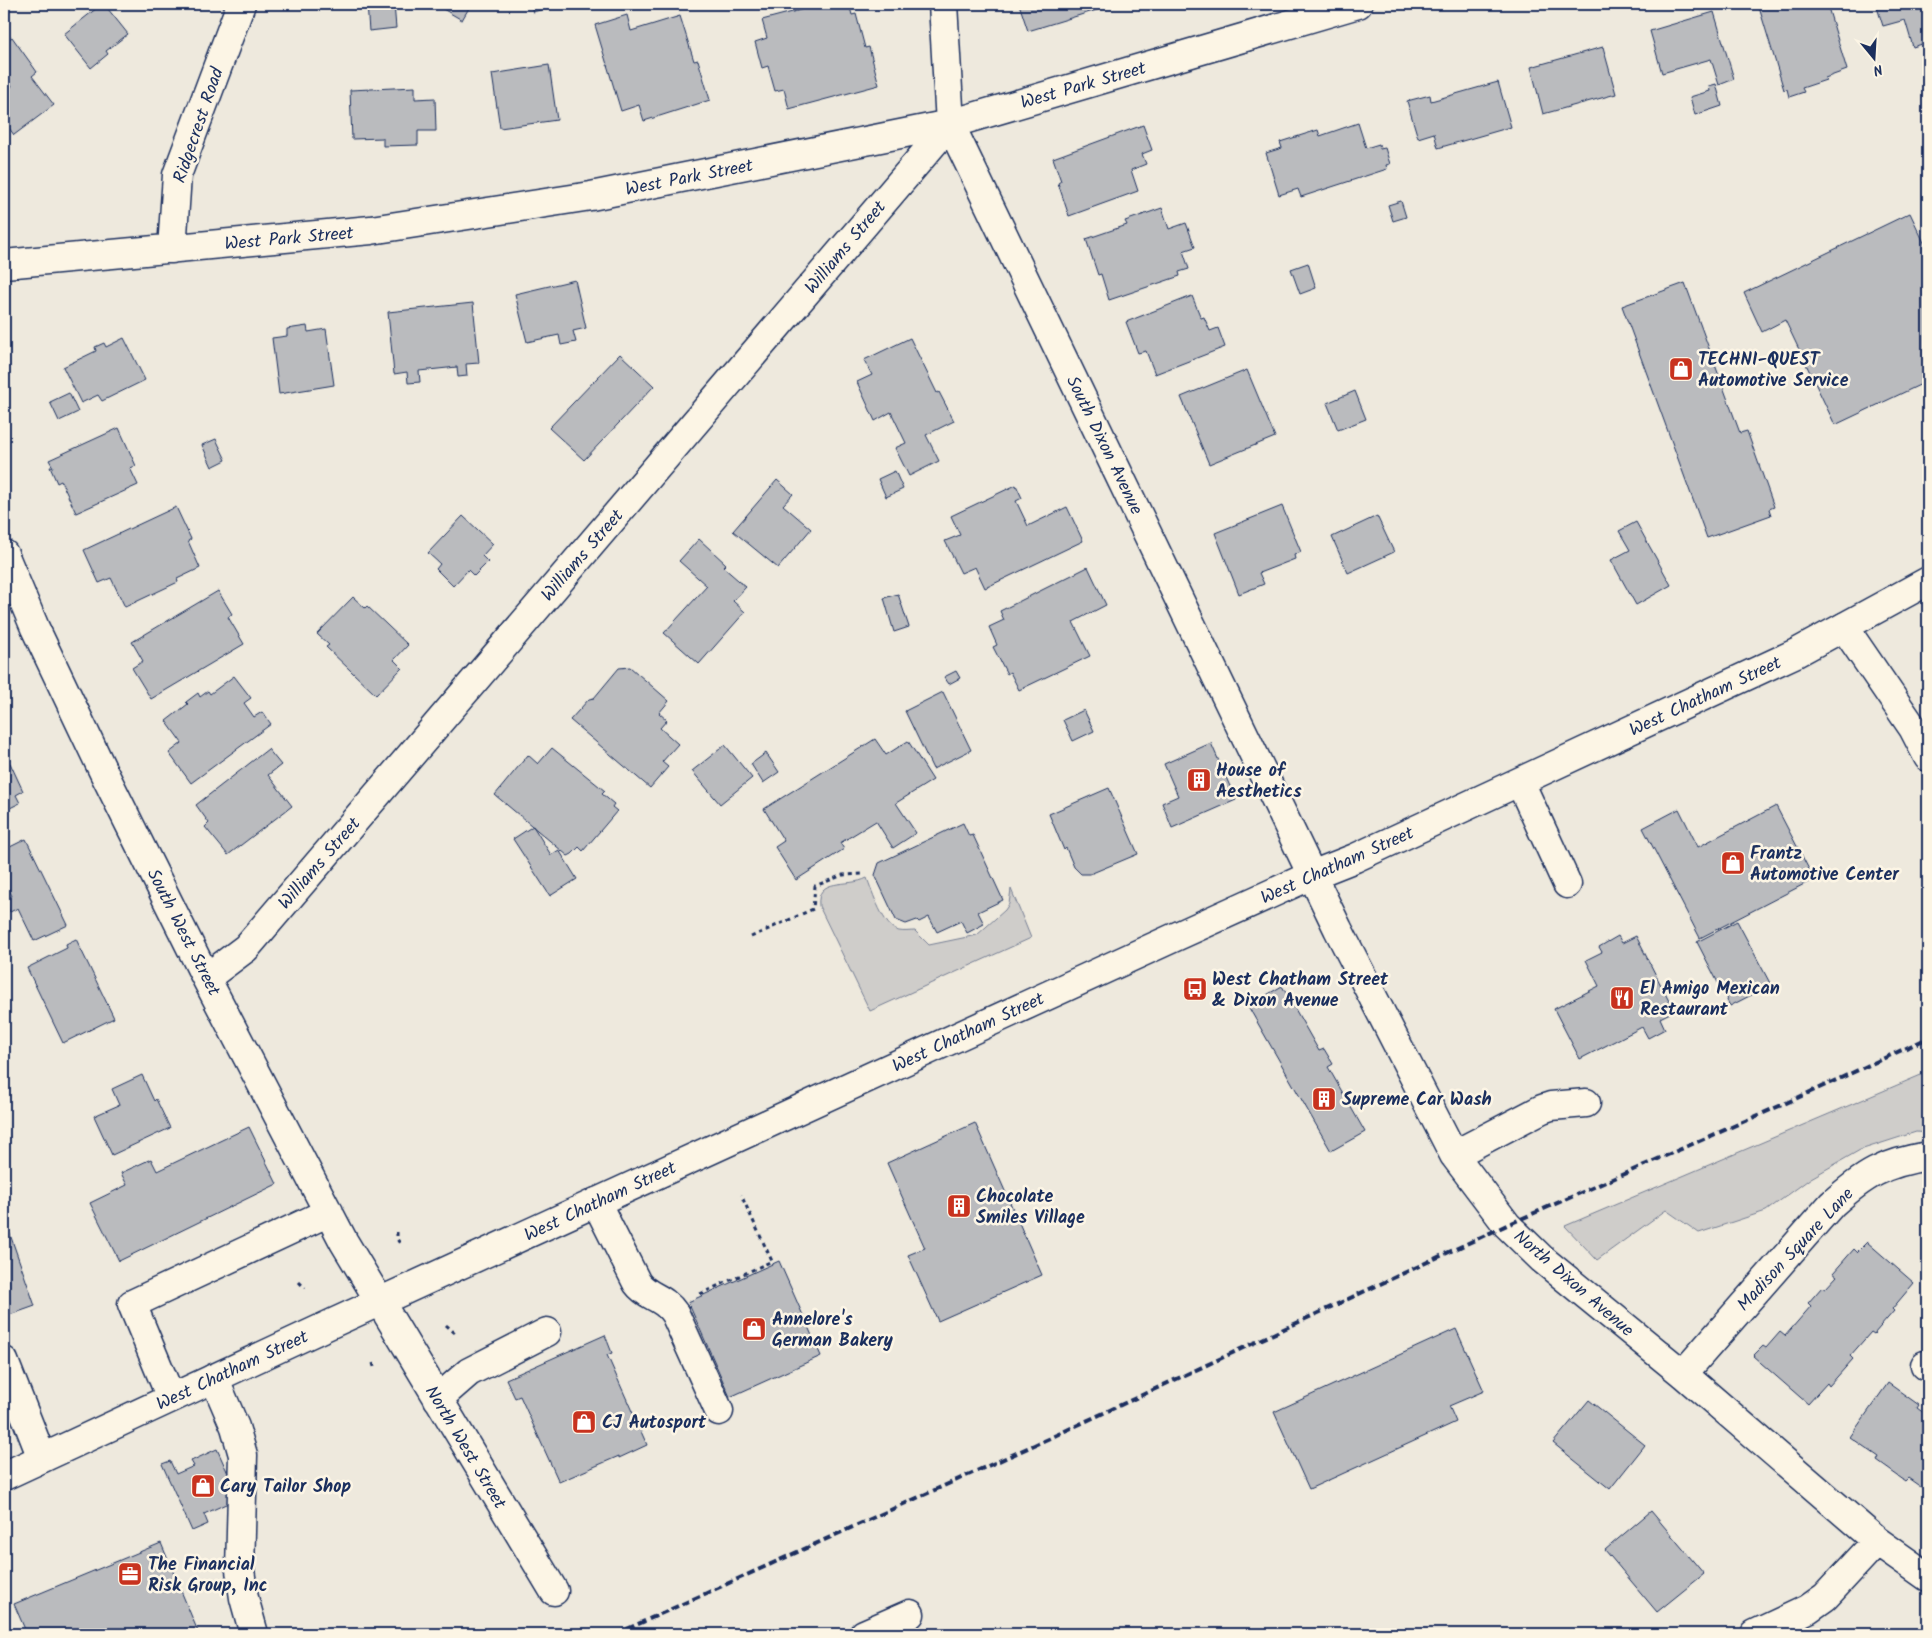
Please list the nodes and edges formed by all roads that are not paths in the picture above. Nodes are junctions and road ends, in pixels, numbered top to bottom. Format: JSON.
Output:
{"nodes":[{"id":1,"x":241,"y":4,"type":"edge"},
{"id":2,"x":944,"y":4,"type":"edge"},
{"id":3,"x":1358,"y":4,"type":"edge"},
{"id":4,"x":950,"y":124,"type":"junction"},
{"id":5,"x":172,"y":249,"type":"junction"},
{"id":6,"x":4,"y":264,"type":"edge"},
{"id":7,"x":4,"y":554,"type":"edge"},
{"id":8,"x":1928,"y":581,"type":"edge"},
{"id":9,"x":1844,"y":627,"type":"junction"},
{"id":10,"x":1928,"y":757,"type":"edge"},
{"id":11,"x":1520,"y":782,"type":"junction"},
{"id":12,"x":1312,"y":875,"type":"junction"},
{"id":13,"x":1567,"y":884,"type":"dead end"},
{"id":14,"x":206,"y":978,"type":"junction"},
{"id":15,"x":1586,"y":1103,"type":"dead end"},
{"id":16,"x":1454,"y":1155,"type":"junction"},
{"id":17,"x":1928,"y":1156,"type":"edge"},
{"id":18,"x":596,"y":1202,"type":"junction"},
{"id":19,"x":329,"y":1212,"type":"junction"},
{"id":20,"x":379,"y":1302,"type":"junction"},
{"id":21,"x":548,"y":1332,"type":"dead end"},
{"id":22,"x":4,"y":1361,"type":"edge"},
{"id":23,"x":1683,"y":1374,"type":"junction"},
{"id":24,"x":214,"y":1378,"type":"junction"},
{"id":25,"x":171,"y":1398,"type":"junction"},
{"id":26,"x":438,"y":1399,"type":"junction"},
{"id":27,"x":719,"y":1411,"type":"dead end"},
{"id":28,"x":42,"y":1458,"type":"junction"},
{"id":29,"x":4,"y":1476,"type":"edge"},
{"id":30,"x":1877,"y":1541,"type":"junction"},
{"id":31,"x":1928,"y":1577,"type":"edge"},
{"id":32,"x":554,"y":1591,"type":"dead end"},
{"id":33,"x":910,"y":1614,"type":"dead end"},
{"id":34,"x":254,"y":1634,"type":"edge"},
{"id":35,"x":864,"y":1634,"type":"edge"},
{"id":36,"x":1755,"y":1634,"type":"edge"}],
"edges":[{"from":1,"to":5,"type":"street","name":"Ridgecrest Road"},
{"from":2,"to":4,"type":"street","name":"South Dixon Avenue"},
{"from":3,"to":4,"type":"street","name":"West Park Street"},
{"from":4,"to":5,"type":"street","name":"West Park Street"},
{"from":4,"to":12,"type":"street","name":"South Dixon Avenue"},
{"from":4,"to":14,"type":"street","name":"Williams Street"},
{"from":5,"to":6,"type":"street","name":"West Park Street"},
{"from":7,"to":14,"type":"street","name":"South West Street"},
{"from":8,"to":9,"type":"street","name":"West Chatham Street"},
{"from":9,"to":10,"type":"street"},
{"from":9,"to":11,"type":"street","name":"West Chatham Street"},
{"from":11,"to":12,"type":"street","name":"West Chatham Street"},
{"from":11,"to":13,"type":"street"},
{"from":12,"to":16,"type":"street","name":"North Dixon Avenue"},
{"from":12,"to":18,"type":"street","name":"West Chatham Street"},
{"from":14,"to":19,"type":"street","name":"South West Street"},
{"from":15,"to":16,"type":"street"},
{"from":16,"to":23,"type":"street","name":"North Dixon Avenue"},
{"from":17,"to":23,"type":"street","name":"Madison Square Lane"},
{"from":18,"to":20,"type":"street","name":"West Chatham Street"},
{"from":18,"to":27,"type":"street"},
{"from":19,"to":20,"type":"street","name":"South West Street"},
{"from":19,"to":25,"type":"street"},
{"from":20,"to":24,"type":"street","name":"West Chatham Street"},
{"from":20,"to":26,"type":"street","name":"North West Street"},
{"from":21,"to":26,"type":"street"},
{"from":22,"to":28,"type":"street"},
{"from":23,"to":30,"type":"street","name":"North Dixon Avenue"},
{"from":24,"to":25,"type":"street","name":"West Chatham Street"},
{"from":24,"to":34,"type":"street"},
{"from":25,"to":28,"type":"street","name":"West Chatham Street"},
{"from":26,"to":32,"type":"street","name":"North West Street"},
{"from":28,"to":29,"type":"street","name":"West Chatham Street"},
{"from":30,"to":31,"type":"street","name":"North Dixon Avenue"},
{"from":30,"to":36,"type":"street"},
{"from":33,"to":35,"type":"street"}]}
